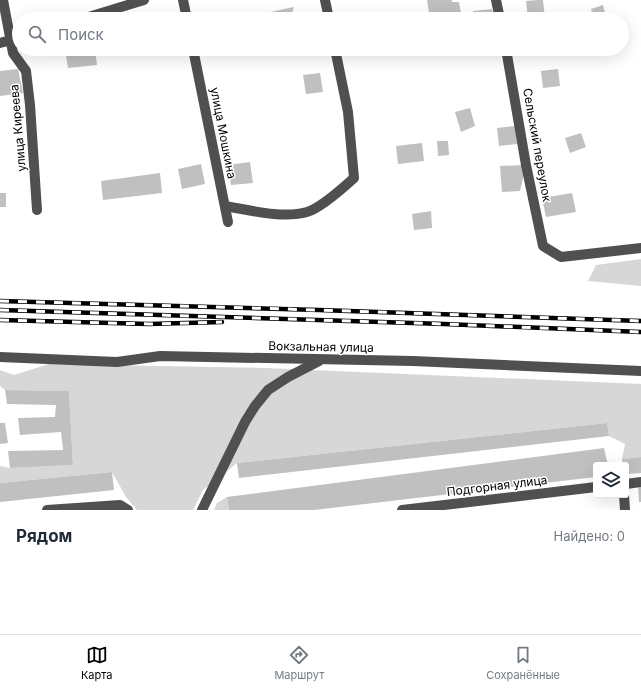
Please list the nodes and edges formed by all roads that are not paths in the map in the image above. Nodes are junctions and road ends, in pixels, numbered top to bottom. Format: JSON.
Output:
{"nodes":[{"id":1,"x":3,"y":0,"type":"edge"},
{"id":2,"x":144,"y":0,"type":"edge"},
{"id":3,"x":183,"y":0,"type":"edge"},
{"id":4,"x":325,"y":0,"type":"edge"},
{"id":5,"x":496,"y":0,"type":"edge"},
{"id":6,"x":105,"y":12,"type":"edge"},
{"id":7,"x":186,"y":12,"type":"edge"},
{"id":8,"x":328,"y":12,"type":"edge"},
{"id":9,"x":499,"y":12,"type":"edge"},
{"id":10,"x":12,"y":30,"type":"edge"},
{"id":11,"x":12,"y":41,"type":"edge"},
{"id":12,"x":0,"y":43,"type":"edge"},
{"id":13,"x":15,"y":56,"type":"edge"},
{"id":14,"x":194,"y":56,"type":"edge"},
{"id":15,"x":336,"y":56,"type":"edge"},
{"id":16,"x":507,"y":56,"type":"edge"},
{"id":17,"x":225,"y":206,"type":"junction"},
{"id":18,"x":37,"y":210,"type":"dead end"},
{"id":19,"x":228,"y":222,"type":"dead end"},
{"id":20,"x":641,"y":248,"type":"edge"},
{"id":21,"x":0,"y":357,"type":"edge"},
{"id":22,"x":321,"y":360,"type":"junction"},
{"id":23,"x":641,"y":371,"type":"edge"},
{"id":24,"x":641,"y":482,"type":"edge"},
{"id":25,"x":629,"y":484,"type":"edge"},
{"id":26,"x":593,"y":487,"type":"edge"},
{"id":27,"x":624,"y":498,"type":"edge"},
{"id":28,"x":47,"y":510,"type":"edge"},
{"id":29,"x":128,"y":510,"type":"edge"},
{"id":30,"x":202,"y":510,"type":"edge"},
{"id":31,"x":402,"y":510,"type":"edge"},
{"id":32,"x":625,"y":510,"type":"edge"}],
"edges":[{"from":1,"to":10,"type":"street","name":"улица Киреева"},
{"from":2,"to":6,"type":"street"},
{"from":3,"to":7,"type":"street"},
{"from":4,"to":8,"type":"street"},
{"from":5,"to":9,"type":"street"},
{"from":11,"to":12,"type":"street"},
{"from":13,"to":18,"type":"street","name":"улица Киреева"},
{"from":14,"to":17,"type":"street","name":"улица Мошкина"},
{"from":15,"to":17,"type":"street"},
{"from":16,"to":20,"type":"street","name":"Сельский переулок"},
{"from":17,"to":19,"type":"street","name":"улица Мошкина"},
{"from":21,"to":22,"type":"street","name":"Вокзальная улица"},
{"from":22,"to":23,"type":"street","name":"Вокзальная улица"},
{"from":22,"to":30,"type":"street"},
{"from":24,"to":25,"type":"street"},
{"from":26,"to":31,"type":"street","name":"Подгорная улица"},
{"from":27,"to":32,"type":"street"},
{"from":28,"to":29,"type":"street"}]}
